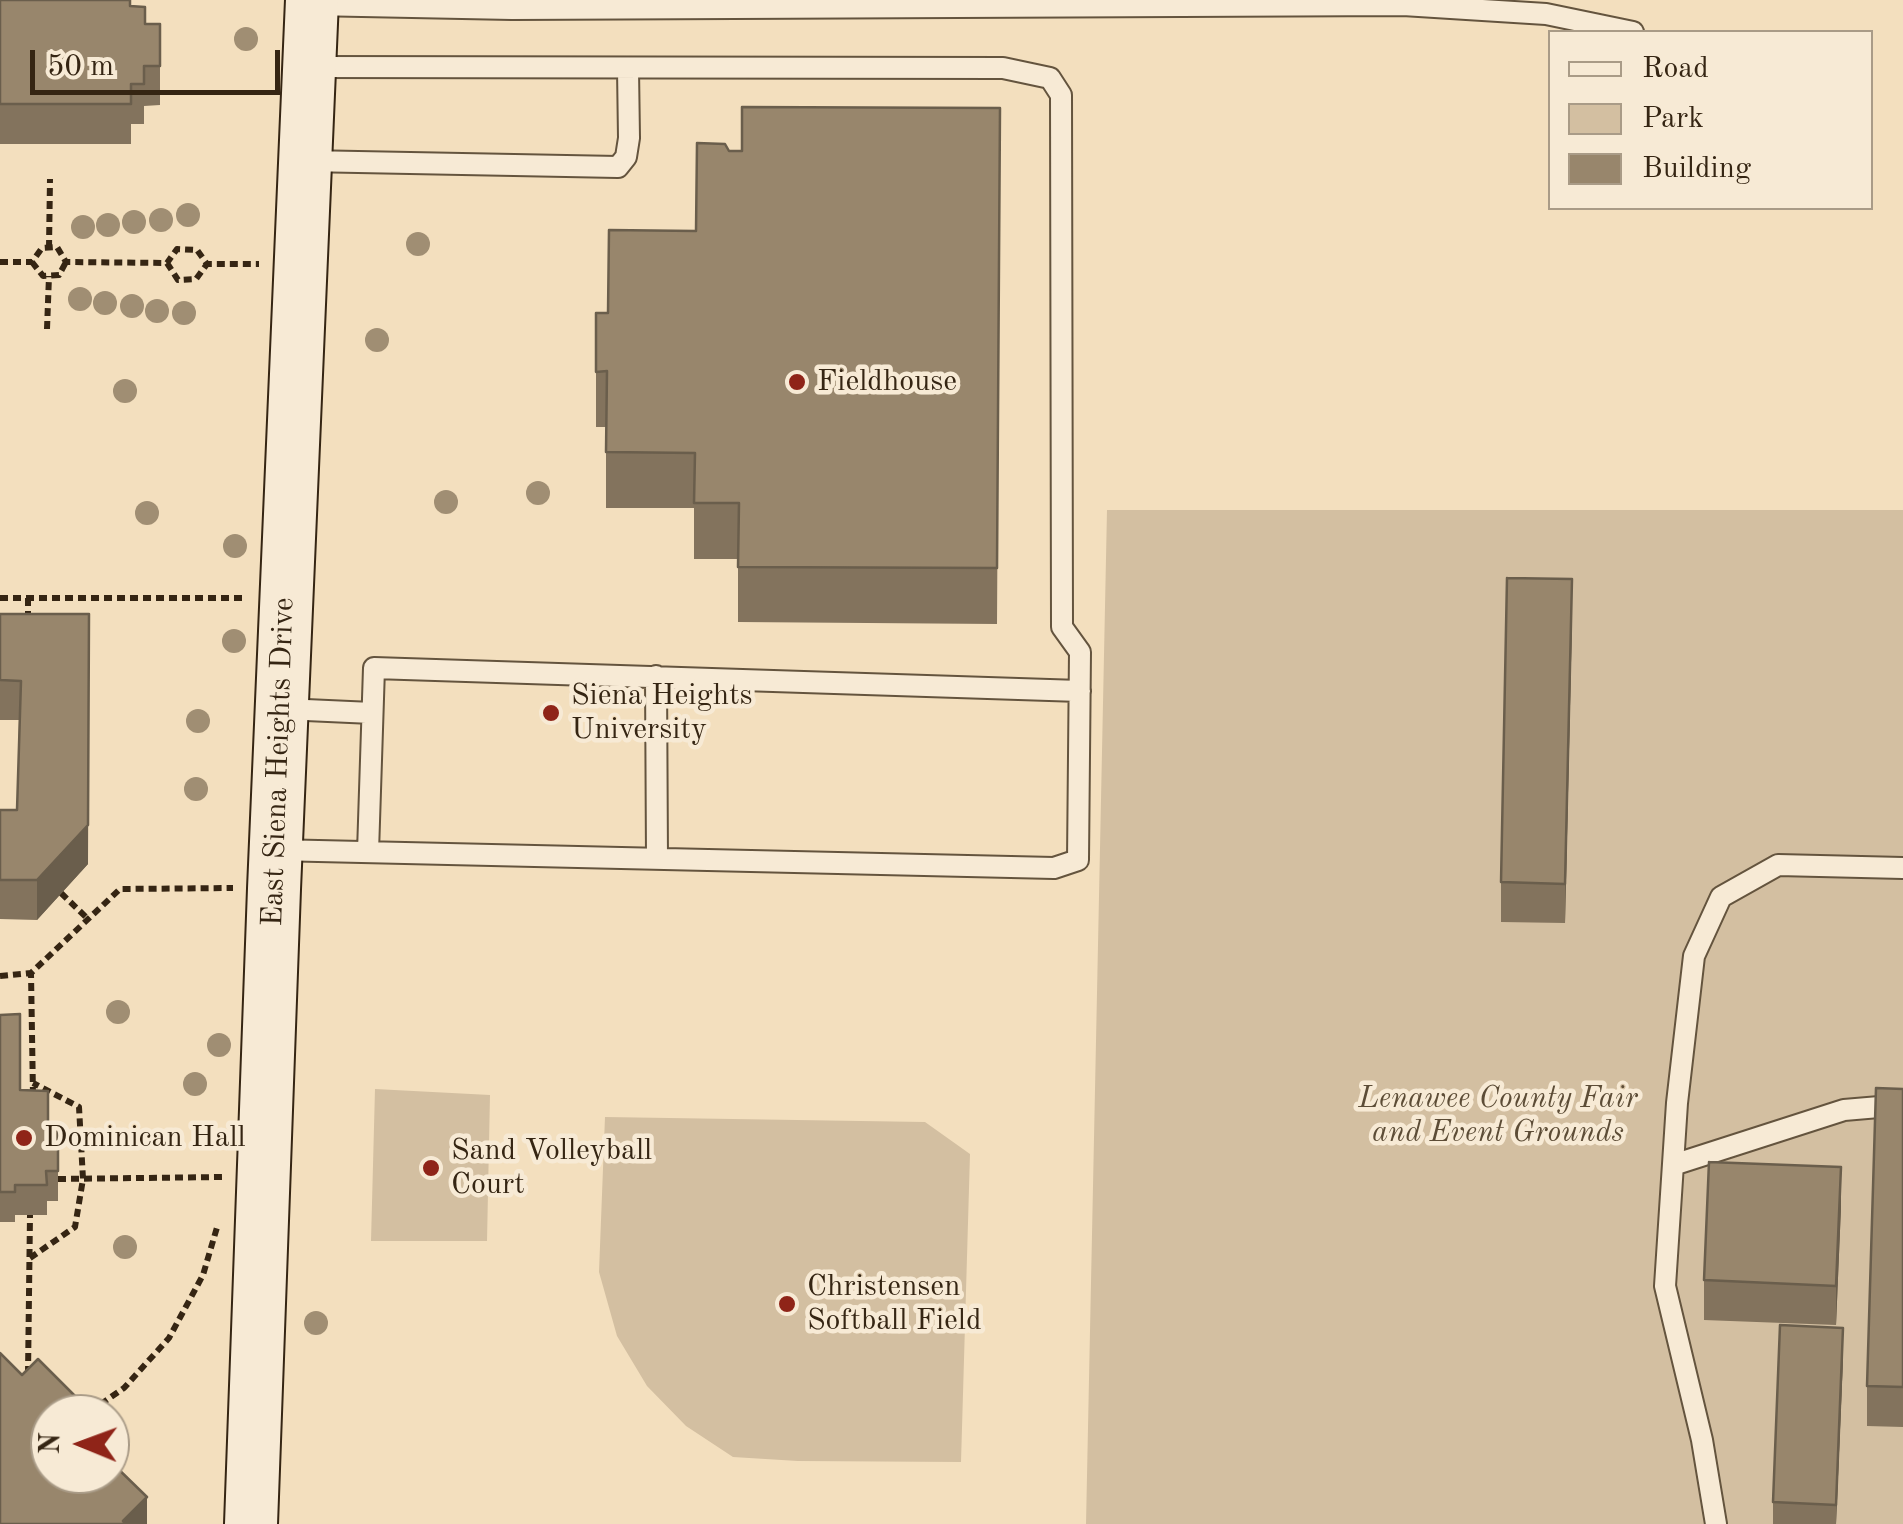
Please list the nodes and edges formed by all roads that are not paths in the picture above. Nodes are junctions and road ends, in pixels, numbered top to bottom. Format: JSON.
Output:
{"nodes":[{"id":1,"x":312,"y":3,"type":"edge"},
{"id":2,"x":1623,"y":30,"type":"edge"},
{"id":3,"x":310,"y":67,"type":"junction"},
{"id":4,"x":628,"y":69,"type":"junction"},
{"id":5,"x":306,"y":161,"type":"junction"},
{"id":6,"x":656,"y":676,"type":"junction"},
{"id":7,"x":1080,"y":691,"type":"junction"},
{"id":8,"x":282,"y":709,"type":"junction"},
{"id":9,"x":372,"y":713,"type":"junction"},
{"id":10,"x":368,"y":852,"type":"junction"},
{"id":11,"x":657,"y":859,"type":"junction"},
{"id":12,"x":1903,"y":868,"type":"edge"},
{"id":13,"x":258,"y":869,"type":"junction"},
{"id":14,"x":1903,"y":1105,"type":"edge"},
{"id":15,"x":1673,"y":1166,"type":"junction"},
{"id":16,"x":251,"y":1524,"type":"edge"},
{"id":17,"x":1716,"y":1524,"type":"edge"}],
"edges":[{"from":1,"to":2,"type":"lane"},
{"from":1,"to":3,"type":"street","name":"East Siena Heights Drive"},
{"from":3,"to":4,"type":"lane"},
{"from":3,"to":5,"type":"street","name":"East Siena Heights Drive"},
{"from":4,"to":5,"type":"lane"},
{"from":4,"to":7,"type":"lane"},
{"from":5,"to":8,"type":"street","name":"East Siena Heights Drive"},
{"from":6,"to":7,"type":"lane"},
{"from":6,"to":9,"type":"lane"},
{"from":6,"to":11,"type":"lane"},
{"from":7,"to":11,"type":"lane"},
{"from":8,"to":9,"type":"lane"},
{"from":8,"to":13,"type":"street","name":"East Siena Heights Drive"},
{"from":9,"to":10,"type":"lane"},
{"from":10,"to":11,"type":"lane"},
{"from":10,"to":13,"type":"lane"},
{"from":12,"to":15,"type":"lane"},
{"from":13,"to":16,"type":"street","name":"East Siena Heights Drive"},
{"from":14,"to":15,"type":"lane"},
{"from":15,"to":17,"type":"lane"}]}
